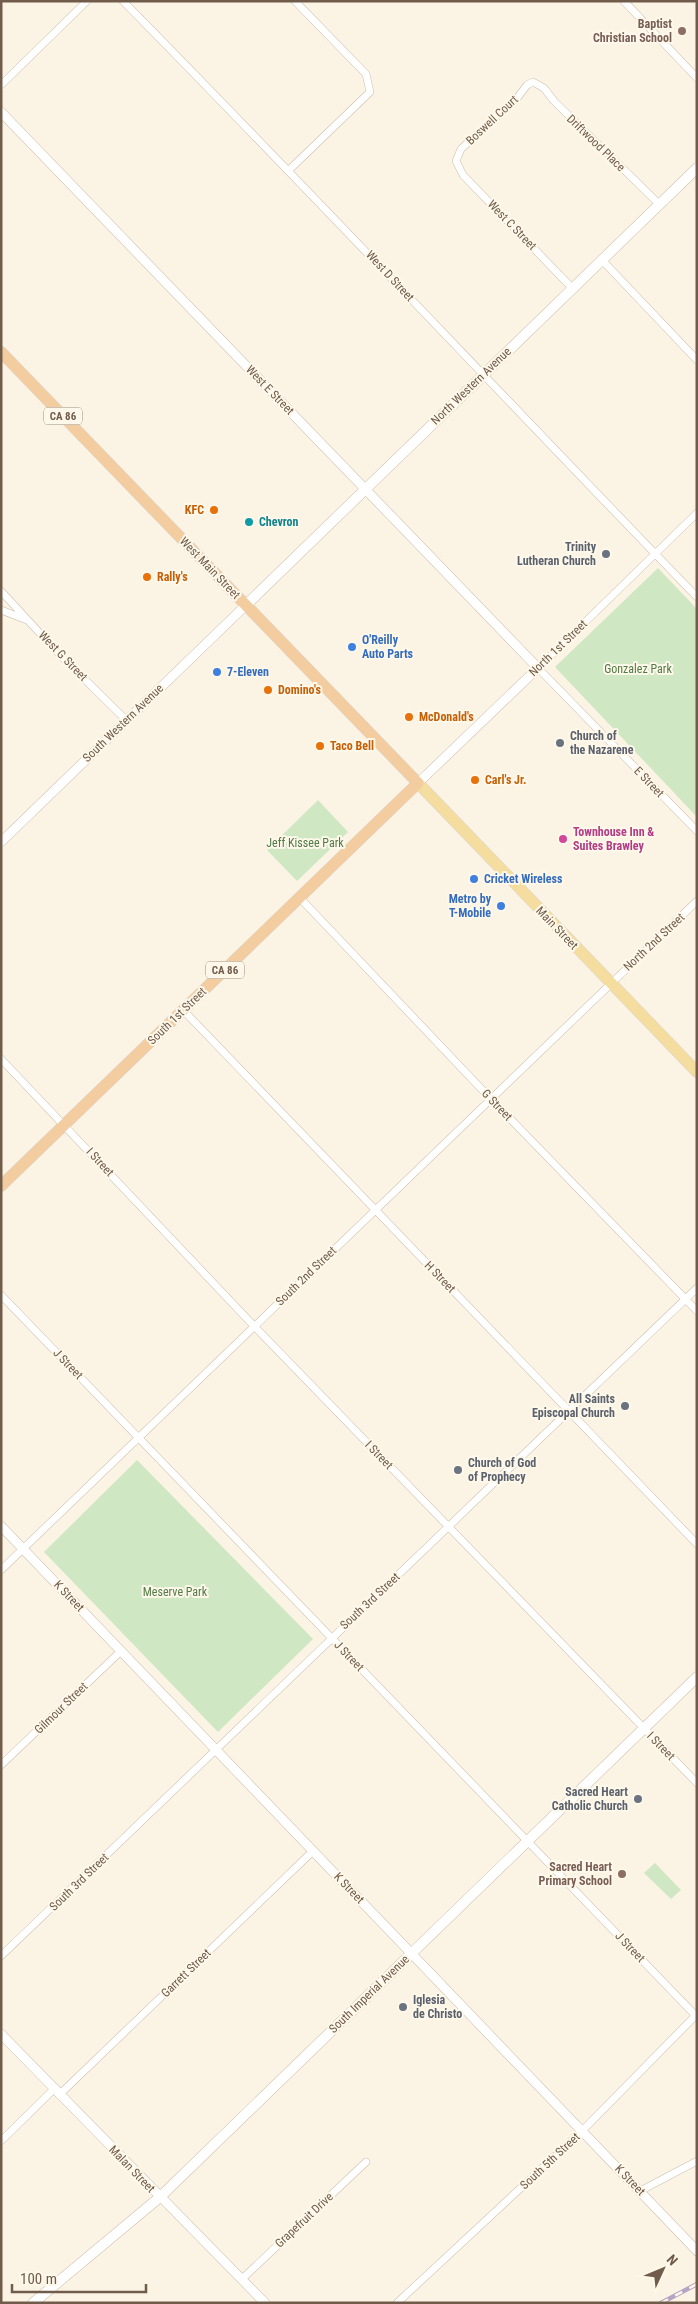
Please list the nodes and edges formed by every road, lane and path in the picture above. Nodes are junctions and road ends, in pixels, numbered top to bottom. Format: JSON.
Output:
{"nodes":[{"id":1,"x":87,"y":1,"type":"edge"},
{"id":2,"x":123,"y":1,"type":"edge"},
{"id":3,"x":295,"y":1,"type":"edge"},
{"id":4,"x":624,"y":1,"type":"edge"},
{"id":5,"x":697,"y":78,"type":"edge"},
{"id":6,"x":533,"y":82,"type":"joint"},
{"id":7,"x":1,"y":85,"type":"edge"},
{"id":8,"x":1,"y":112,"type":"edge"},
{"id":9,"x":456,"y":161,"type":"joint"},
{"id":10,"x":697,"y":168,"type":"edge"},
{"id":11,"x":289,"y":170,"type":"junction"},
{"id":12,"x":659,"y":204,"type":"junction"},
{"id":13,"x":601,"y":259,"type":"junction"},
{"id":14,"x":572,"y":288,"type":"junction"},
{"id":15,"x":1,"y":352,"type":"edge"},
{"id":16,"x":697,"y":360,"type":"edge"},
{"id":17,"x":482,"y":374,"type":"junction"},
{"id":18,"x":365,"y":489,"type":"junction"},
{"id":19,"x":697,"y":514,"type":"edge"},
{"id":20,"x":654,"y":553,"type":"junction"},
{"id":21,"x":1,"y":591,"type":"edge"},
{"id":22,"x":697,"y":597,"type":"edge"},
{"id":23,"x":246,"y":605,"type":"junction"},
{"id":24,"x":1,"y":610,"type":"edge"},
{"id":25,"x":30,"y":622,"type":"junction"},
{"id":26,"x":538,"y":668,"type":"junction"},
{"id":27,"x":126,"y":720,"type":"junction"},
{"id":28,"x":418,"y":783,"type":"junction"},
{"id":29,"x":697,"y":831,"type":"edge"},
{"id":30,"x":1,"y":842,"type":"edge"},
{"id":31,"x":300,"y":898,"type":"junction"},
{"id":32,"x":697,"y":901,"type":"edge"},
{"id":33,"x":610,"y":983,"type":"junction"},
{"id":34,"x":183,"y":1010,"type":"junction"},
{"id":35,"x":1,"y":1059,"type":"edge"},
{"id":36,"x":697,"y":1072,"type":"edge"},
{"id":37,"x":490,"y":1098,"type":"junction"},
{"id":38,"x":64,"y":1125,"type":"junction"},
{"id":39,"x":1,"y":1186,"type":"edge"},
{"id":40,"x":375,"y":1210,"type":"junction"},
{"id":41,"x":697,"y":1288,"type":"edge"},
{"id":42,"x":1,"y":1295,"type":"edge"},
{"id":43,"x":686,"y":1299,"type":"junction"},
{"id":44,"x":697,"y":1311,"type":"edge"},
{"id":45,"x":254,"y":1326,"type":"junction"},
{"id":46,"x":569,"y":1411,"type":"junction"},
{"id":47,"x":138,"y":1438,"type":"junction"},
{"id":48,"x":1,"y":1526,"type":"edge"},
{"id":49,"x":449,"y":1527,"type":"junction"},
{"id":50,"x":697,"y":1544,"type":"edge"},
{"id":51,"x":23,"y":1549,"type":"junction"},
{"id":52,"x":1,"y":1570,"type":"edge"},
{"id":53,"x":331,"y":1638,"type":"junction"},
{"id":54,"x":121,"y":1651,"type":"junction"},
{"id":55,"x":697,"y":1677,"type":"edge"},
{"id":56,"x":644,"y":1728,"type":"junction"},
{"id":57,"x":217,"y":1750,"type":"junction"},
{"id":58,"x":1,"y":1765,"type":"edge"},
{"id":59,"x":697,"y":1783,"type":"edge"},
{"id":60,"x":528,"y":1841,"type":"junction"},
{"id":61,"x":313,"y":1850,"type":"junction"},
{"id":62,"x":412,"y":1953,"type":"junction"},
{"id":63,"x":1,"y":1956,"type":"edge"},
{"id":64,"x":696,"y":2015,"type":"edge"},
{"id":65,"x":1,"y":2034,"type":"edge"},
{"id":66,"x":57,"y":2092,"type":"junction"},
{"id":67,"x":582,"y":2131,"type":"junction"},
{"id":68,"x":1,"y":2141,"type":"edge"},
{"id":69,"x":697,"y":2161,"type":"edge"},
{"id":70,"x":366,"y":2162,"type":"dead end"},
{"id":71,"x":640,"y":2191,"type":"junction"},
{"id":72,"x":160,"y":2197,"type":"junction"},
{"id":73,"x":697,"y":2250,"type":"edge"},
{"id":74,"x":242,"y":2279,"type":"junction"},
{"id":75,"x":33,"y":2303,"type":"edge"},
{"id":76,"x":266,"y":2303,"type":"edge"},
{"id":77,"x":398,"y":2303,"type":"edge"}],
"edges":[{"from":1,"to":7,"type":"street"},
{"from":2,"to":11,"type":"street","name":"West D Street"},
{"from":3,"to":11,"type":"street"},
{"from":4,"to":5,"type":"street"},
{"from":6,"to":9,"type":"street","name":"Boswell Court"},
{"from":6,"to":12,"type":"street","name":"Driftwood Place"},
{"from":8,"to":18,"type":"street","name":"West E Street"},
{"from":9,"to":14,"type":"street","name":"West C Street"},
{"from":10,"to":12,"type":"main road","name":"North Western Avenue"},
{"from":11,"to":17,"type":"street","name":"West D Street"},
{"from":12,"to":13,"type":"main road","name":"North Western Avenue"},
{"from":13,"to":14,"type":"main road","name":"North Western Avenue"},
{"from":13,"to":16,"type":"street"},
{"from":14,"to":17,"type":"main road","name":"North Western Avenue"},
{"from":15,"to":23,"type":"highway","name":"West Main Street","number":"CA 86"},
{"from":17,"to":18,"type":"main road","name":"North Western Avenue"},
{"from":17,"to":20,"type":"street","name":"West D Street"},
{"from":18,"to":23,"type":"main road","name":"North Western Avenue"},
{"from":18,"to":26,"type":"street","name":"West E Street"},
{"from":19,"to":20,"type":"street","name":"North 1st Street"},
{"from":20,"to":22,"type":"street","name":"West D Street"},
{"from":20,"to":26,"type":"street","name":"North 1st Street"},
{"from":21,"to":25,"type":"street","name":"West G Street"},
{"from":23,"to":27,"type":"street","name":"South Western Avenue"},
{"from":23,"to":28,"type":"highway","name":"West Main Street","number":"CA 86"},
{"from":24,"to":25,"type":"street"},
{"from":25,"to":27,"type":"street","name":"West G Street"},
{"from":26,"to":28,"type":"street","name":"North 1st Street"},
{"from":26,"to":29,"type":"street","name":"E Street"},
{"from":27,"to":30,"type":"street","name":"South Western Avenue"},
{"from":28,"to":31,"type":"highway","name":"South 1st Street","number":"CA 86"},
{"from":28,"to":33,"type":"main road","name":"Main Street"},
{"from":31,"to":34,"type":"highway","name":"South 1st Street","number":"CA 86"},
{"from":31,"to":37,"type":"street","name":"G Street"},
{"from":32,"to":33,"type":"street","name":"North 2nd Street"},
{"from":33,"to":36,"type":"main road","name":"Main Street"},
{"from":33,"to":37,"type":"street","name":"South 2nd Street"},
{"from":34,"to":38,"type":"highway","name":"South 1st Street","number":"CA 86"},
{"from":34,"to":40,"type":"street","name":"H Street"},
{"from":35,"to":38,"type":"street","name":"I Street"},
{"from":37,"to":40,"type":"street","name":"South 2nd Street"},
{"from":37,"to":43,"type":"street","name":"G Street"},
{"from":38,"to":39,"type":"highway","name":"South 1st Street","number":"CA 86"},
{"from":38,"to":45,"type":"street","name":"I Street"},
{"from":40,"to":45,"type":"street","name":"South 2nd Street"},
{"from":40,"to":46,"type":"street","name":"H Street"},
{"from":41,"to":43,"type":"street","name":"South 3rd Street"},
{"from":42,"to":47,"type":"street","name":"J Street"},
{"from":43,"to":44,"type":"street","name":"G Street"},
{"from":43,"to":46,"type":"street","name":"South 3rd Street"},
{"from":45,"to":47,"type":"street","name":"South 2nd Street"},
{"from":45,"to":49,"type":"street","name":"I Street"},
{"from":46,"to":49,"type":"street","name":"South 3rd Street"},
{"from":46,"to":50,"type":"street","name":"H Street"},
{"from":47,"to":51,"type":"street","name":"South 2nd Street"},
{"from":47,"to":53,"type":"street","name":"J Street"},
{"from":48,"to":51,"type":"street","name":"K Street"},
{"from":49,"to":53,"type":"street","name":"South 3rd Street"},
{"from":49,"to":56,"type":"street","name":"I Street"},
{"from":51,"to":52,"type":"street","name":"South 2nd Street"},
{"from":51,"to":54,"type":"street","name":"K Street"},
{"from":53,"to":57,"type":"street","name":"South 3rd Street"},
{"from":53,"to":60,"type":"street","name":"J Street"},
{"from":54,"to":57,"type":"street","name":"K Street"},
{"from":54,"to":58,"type":"street","name":"Gilmour Street"},
{"from":55,"to":56,"type":"main road","name":"South Imperial Avenue"},
{"from":56,"to":59,"type":"street","name":"I Street"},
{"from":56,"to":60,"type":"main road","name":"South Imperial Avenue"},
{"from":57,"to":61,"type":"street","name":"K Street"},
{"from":57,"to":63,"type":"street","name":"South 3rd Street"},
{"from":60,"to":62,"type":"main road","name":"South Imperial Avenue"},
{"from":60,"to":64,"type":"street","name":"J Street"},
{"from":61,"to":62,"type":"street","name":"K Street"},
{"from":61,"to":66,"type":"street","name":"Garrett Street"},
{"from":62,"to":67,"type":"street","name":"K Street"},
{"from":62,"to":72,"type":"main road","name":"South Imperial Avenue"},
{"from":64,"to":67,"type":"street","name":"South 5th Street"},
{"from":65,"to":66,"type":"street","name":"Malan Street"},
{"from":66,"to":68,"type":"street","name":"Garrett Street"},
{"from":66,"to":72,"type":"street","name":"Malan Street"},
{"from":67,"to":71,"type":"street","name":"K Street"},
{"from":67,"to":77,"type":"street","name":"South 5th Street"},
{"from":69,"to":71,"type":"street"},
{"from":70,"to":74,"type":"street","name":"Grapefruit Drive"},
{"from":71,"to":73,"type":"street","name":"K Street"},
{"from":72,"to":74,"type":"street","name":"Malan Street"},
{"from":72,"to":75,"type":"main road","name":"South Imperial Avenue"},
{"from":74,"to":76,"type":"street","name":"Malan Street"}]}
